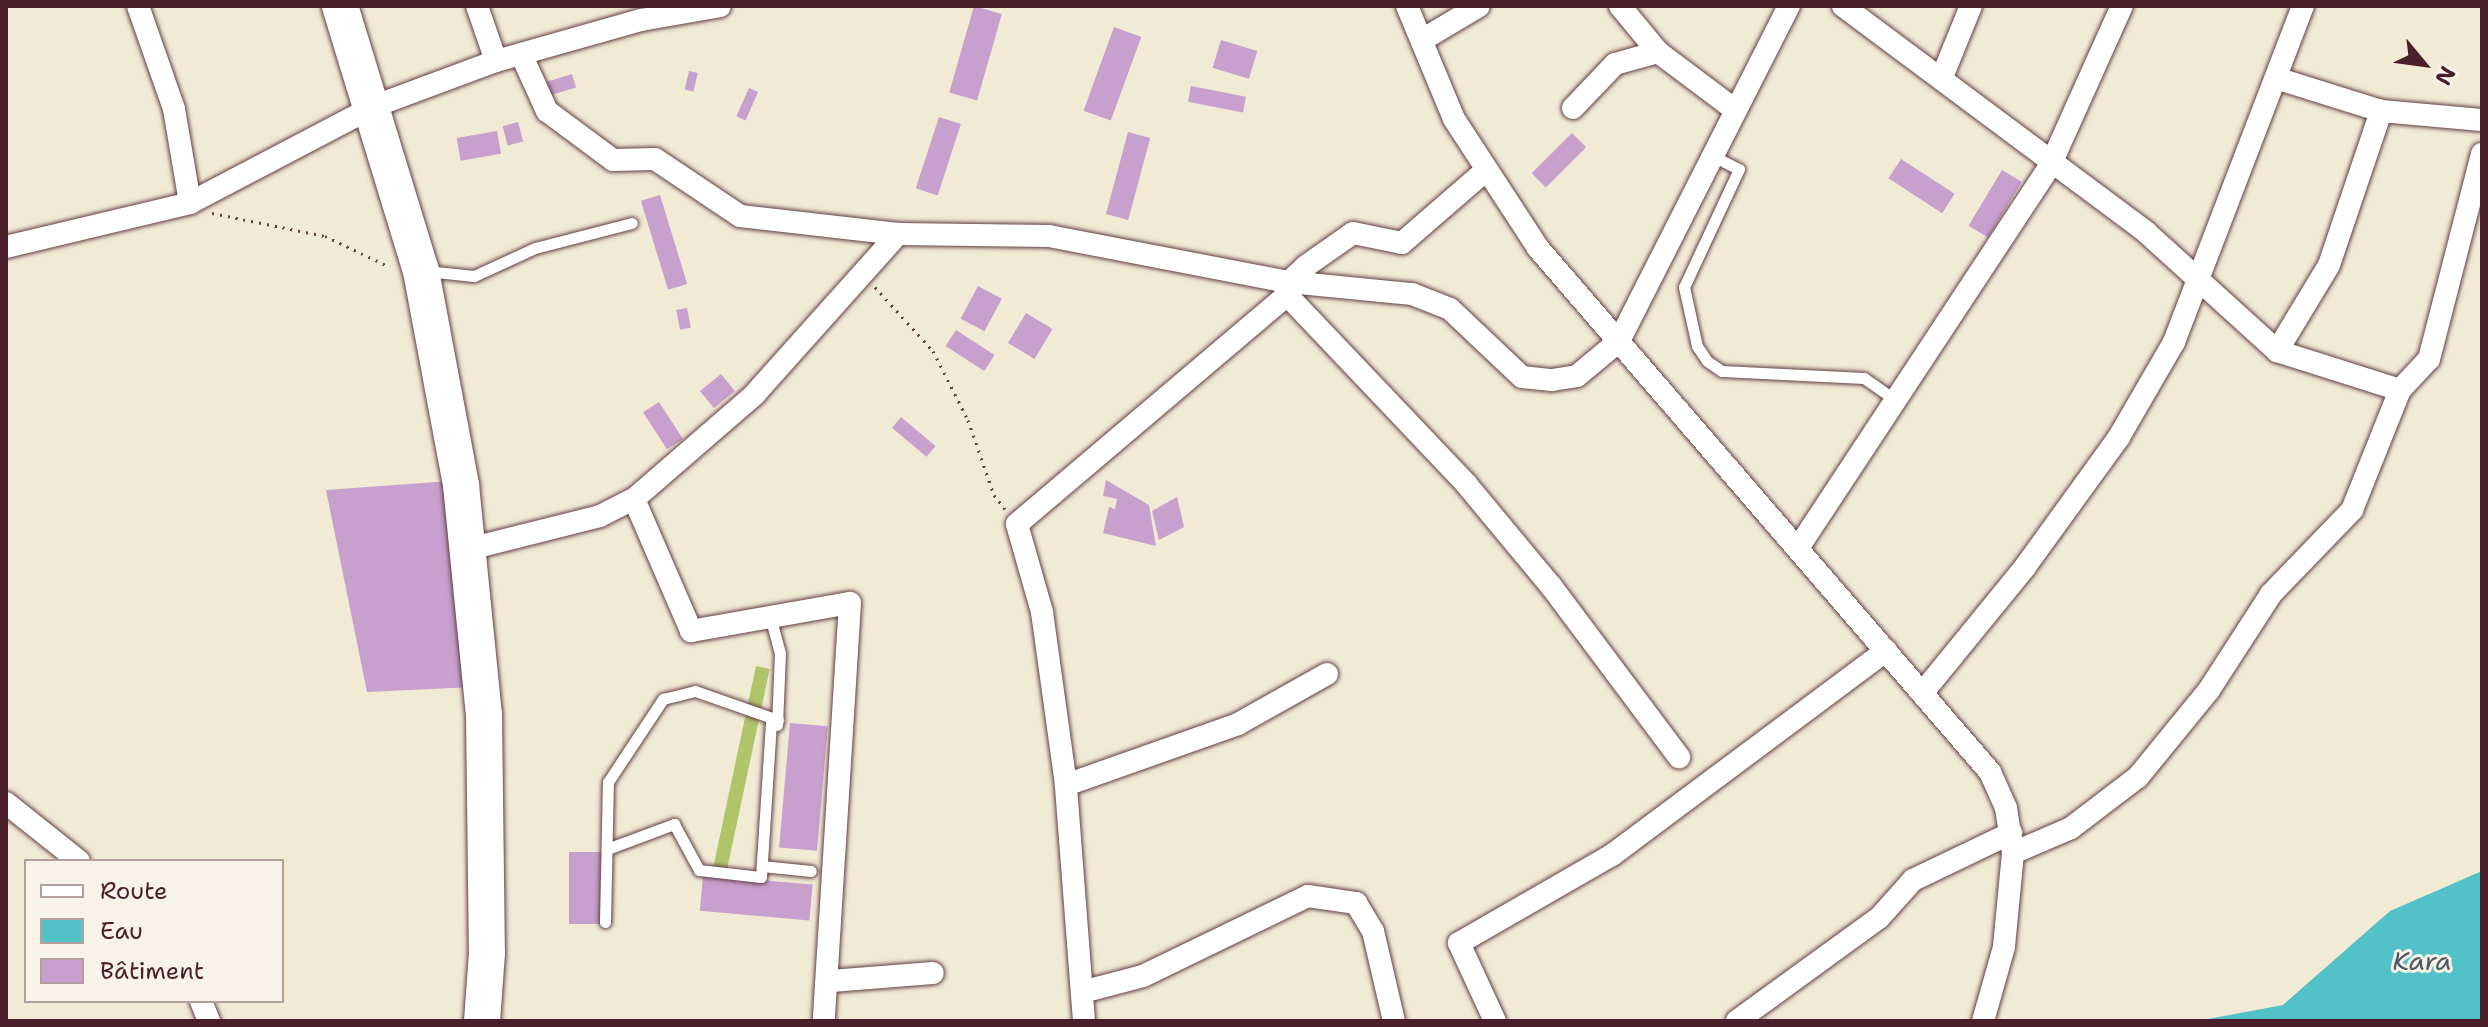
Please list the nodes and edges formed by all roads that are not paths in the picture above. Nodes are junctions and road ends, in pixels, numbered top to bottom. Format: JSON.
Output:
{"nodes":[{"id":1,"x":138,"y":6,"type":"edge"},
{"id":2,"x":340,"y":6,"type":"edge"},
{"id":3,"x":477,"y":6,"type":"edge"},
{"id":4,"x":720,"y":6,"type":"edge"},
{"id":5,"x":1407,"y":6,"type":"edge"},
{"id":6,"x":1479,"y":6,"type":"edge"},
{"id":7,"x":1620,"y":6,"type":"edge"},
{"id":8,"x":1789,"y":6,"type":"edge"},
{"id":9,"x":1843,"y":6,"type":"edge"},
{"id":10,"x":1971,"y":6,"type":"edge"},
{"id":11,"x":2122,"y":6,"type":"edge"},
{"id":12,"x":2303,"y":6,"type":"edge"},
{"id":13,"x":642,"y":13,"type":"edge"},
{"id":14,"x":1422,"y":40,"type":"junction"},
{"id":15,"x":1658,"y":52,"type":"junction"},
{"id":16,"x":521,"y":54,"type":"junction"},
{"id":17,"x":496,"y":61,"type":"junction"},
{"id":18,"x":1942,"y":77,"type":"junction"},
{"id":19,"x":2279,"y":79,"type":"junction"},
{"id":20,"x":375,"y":106,"type":"junction"},
{"id":21,"x":1573,"y":108,"type":"dead end"},
{"id":22,"x":1734,"y":109,"type":"junction"},
{"id":23,"x":2381,"y":111,"type":"junction"},
{"id":24,"x":2482,"y":120,"type":"edge"},
{"id":25,"x":2482,"y":154,"type":"edge"},
{"id":26,"x":1711,"y":155,"type":"junction"},
{"id":27,"x":2050,"y":166,"type":"junction"},
{"id":28,"x":1485,"y":171,"type":"junction"},
{"id":29,"x":190,"y":203,"type":"junction"},
{"id":30,"x":632,"y":223,"type":"dead end"},
{"id":31,"x":898,"y":234,"type":"junction"},
{"id":32,"x":6,"y":247,"type":"edge"},
{"id":33,"x":421,"y":271,"type":"junction"},
{"id":34,"x":2200,"y":277,"type":"junction"},
{"id":35,"x":1288,"y":289,"type":"junction"},
{"id":36,"x":1619,"y":341,"type":"junction"},
{"id":37,"x":2277,"y":351,"type":"junction"},
{"id":38,"x":2400,"y":390,"type":"junction"},
{"id":39,"x":1897,"y":402,"type":"junction"},
{"id":40,"x":634,"y":499,"type":"junction"},
{"id":41,"x":1798,"y":548,"type":"junction"},
{"id":42,"x":469,"y":549,"type":"junction"},
{"id":43,"x":770,"y":615,"type":"junction"},
{"id":44,"x":1886,"y":651,"type":"junction"},
{"id":45,"x":1327,"y":674,"type":"dead end"},
{"id":46,"x":1924,"y":691,"type":"junction"},
{"id":47,"x":774,"y":720,"type":"junction"},
{"id":48,"x":777,"y":746,"type":"dead end"},
{"id":49,"x":1679,"y":757,"type":"dead end"},
{"id":50,"x":1066,"y":785,"type":"junction"},
{"id":51,"x":6,"y":803,"type":"edge"},
{"id":52,"x":2012,"y":843,"type":"junction"},
{"id":53,"x":607,"y":849,"type":"junction"},
{"id":54,"x":76,"y":859,"type":"edge"},
{"id":55,"x":762,"y":866,"type":"junction"},
{"id":56,"x":811,"y":871,"type":"dead end"},
{"id":57,"x":605,"y":922,"type":"dead end"},
{"id":58,"x":933,"y":973,"type":"dead end"},
{"id":59,"x":831,"y":981,"type":"junction"},
{"id":60,"x":1082,"y":992,"type":"junction"},
{"id":61,"x":482,"y":1021,"type":"edge"},
{"id":62,"x":824,"y":1021,"type":"edge"},
{"id":63,"x":1084,"y":1021,"type":"edge"},
{"id":64,"x":1394,"y":1021,"type":"edge"},
{"id":65,"x":1495,"y":1021,"type":"edge"},
{"id":66,"x":1737,"y":1021,"type":"edge"},
{"id":67,"x":1983,"y":1021,"type":"edge"}],
"edges":[{"from":1,"to":29,"type":"street"},
{"from":2,"to":20,"type":"main road"},
{"from":3,"to":17,"type":"street"},
{"from":4,"to":13,"type":"street"},
{"from":5,"to":14,"type":"street"},
{"from":6,"to":14,"type":"street"},
{"from":7,"to":15,"type":"street"},
{"from":8,"to":22,"type":"street"},
{"from":9,"to":18,"type":"street"},
{"from":10,"to":18,"type":"street"},
{"from":11,"to":27,"type":"street"},
{"from":12,"to":19,"type":"street"},
{"from":13,"to":16,"type":"street"},
{"from":14,"to":28,"type":"street"},
{"from":15,"to":21,"type":"street"},
{"from":15,"to":22,"type":"street"},
{"from":16,"to":17,"type":"street"},
{"from":16,"to":31,"type":"street"},
{"from":17,"to":20,"type":"street"},
{"from":18,"to":27,"type":"street"},
{"from":19,"to":23,"type":"street"},
{"from":19,"to":34,"type":"street"},
{"from":20,"to":29,"type":"street"},
{"from":20,"to":33,"type":"main road"},
{"from":22,"to":26,"type":"street"},
{"from":23,"to":24,"type":"street"},
{"from":23,"to":37,"type":"street"},
{"from":25,"to":38,"type":"street"},
{"from":26,"to":36,"type":"street"},
{"from":26,"to":39,"type":"lane"},
{"from":27,"to":34,"type":"street"},
{"from":27,"to":39,"type":"street"},
{"from":28,"to":35,"type":"street"},
{"from":28,"to":36,"type":"street"},
{"from":29,"to":32,"type":"street"},
{"from":30,"to":33,"type":"lane"},
{"from":31,"to":35,"type":"street"},
{"from":31,"to":40,"type":"street"},
{"from":33,"to":42,"type":"main road"},
{"from":34,"to":37,"type":"street"},
{"from":34,"to":46,"type":"street"},
{"from":35,"to":36,"type":"street"},
{"from":35,"to":49,"type":"street"},
{"from":35,"to":50,"type":"street"},
{"from":36,"to":41,"type":"street"},
{"from":37,"to":38,"type":"street"},
{"from":38,"to":52,"type":"street"},
{"from":39,"to":41,"type":"street"},
{"from":40,"to":42,"type":"street"},
{"from":40,"to":43,"type":"street"},
{"from":41,"to":44,"type":"street"},
{"from":42,"to":61,"type":"main road"},
{"from":43,"to":47,"type":"lane"},
{"from":43,"to":59,"type":"street"},
{"from":44,"to":46,"type":"street"},
{"from":44,"to":65,"type":"street"},
{"from":45,"to":50,"type":"street"},
{"from":46,"to":52,"type":"street"},
{"from":47,"to":48,"type":"lane"},
{"from":47,"to":53,"type":"lane"},
{"from":47,"to":55,"type":"lane"},
{"from":50,"to":60,"type":"street"},
{"from":51,"to":54,"type":"street"},
{"from":52,"to":66,"type":"street"},
{"from":52,"to":67,"type":"street"},
{"from":53,"to":55,"type":"lane"},
{"from":53,"to":57,"type":"lane"},
{"from":55,"to":56,"type":"lane"},
{"from":58,"to":59,"type":"street"},
{"from":59,"to":62,"type":"street"},
{"from":60,"to":63,"type":"street"},
{"from":60,"to":64,"type":"street"}]}
